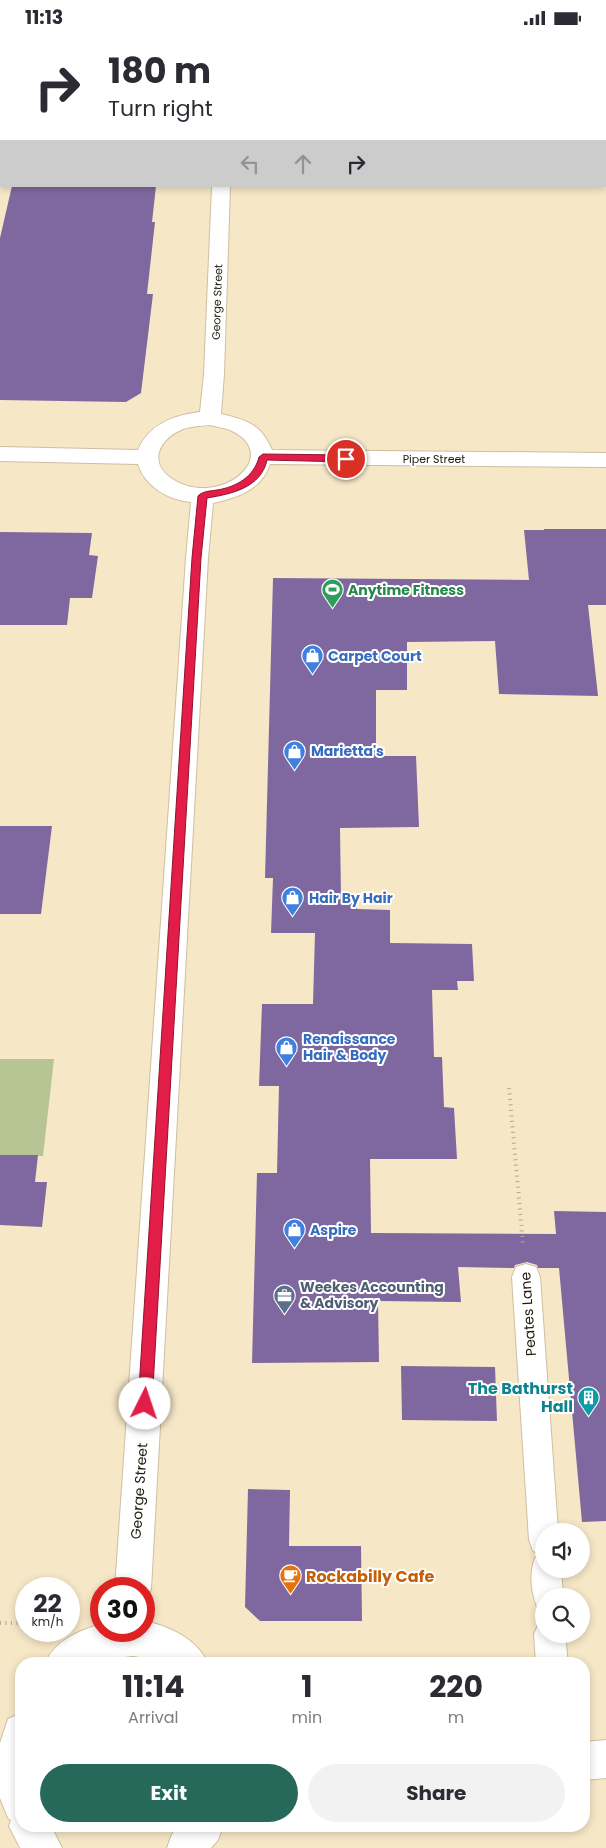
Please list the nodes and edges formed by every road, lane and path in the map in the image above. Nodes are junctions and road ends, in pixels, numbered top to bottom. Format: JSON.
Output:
{"nodes":[{"id":1,"x":221,"y":187,"type":"edge"},
{"id":2,"x":210,"y":418,"type":"junction"},
{"id":3,"x":0,"y":454,"type":"edge"},
{"id":4,"x":147,"y":457,"type":"junction"},
{"id":5,"x":263,"y":457,"type":"junction"},
{"id":6,"x":606,"y":460,"type":"edge"},
{"id":7,"x":203,"y":496,"type":"junction"},
{"id":8,"x":509,"y":1088,"type":"dead end"},
{"id":9,"x":526,"y":1277,"type":"joint"},
{"id":10,"x":543,"y":1523,"type":"edge"},
{"id":11,"x":134,"y":1577,"type":"edge"},
{"id":12,"x":0,"y":1623,"type":"edge"},
{"id":13,"x":15,"y":1623,"type":"edge"},
{"id":14,"x":102,"y":1642,"type":"edge"},
{"id":15,"x":155,"y":1642,"type":"edge"},
{"id":16,"x":551,"y":1643,"type":"edge"},
{"id":17,"x":71,"y":1657,"type":"edge"},
{"id":18,"x":182,"y":1657,"type":"edge"},
{"id":19,"x":552,"y":1657,"type":"edge"},
{"id":20,"x":12,"y":1746,"type":"edge"},
{"id":21,"x":606,"y":1759,"type":"edge"},
{"id":22,"x":590,"y":1760,"type":"edge"},
{"id":23,"x":15,"y":1774,"type":"edge"},
{"id":24,"x":32,"y":1832,"type":"edge"},
{"id":25,"x":199,"y":1832,"type":"edge"},
{"id":26,"x":43,"y":1848,"type":"edge"},
{"id":27,"x":186,"y":1848,"type":"edge"}],
"edges":[{"from":1,"to":2,"type":"street","name":"George Street"},
{"from":2,"to":4,"type":"street"},
{"from":2,"to":5,"type":"street"},
{"from":3,"to":4,"type":"street"},
{"from":4,"to":7,"type":"street"},
{"from":5,"to":6,"type":"street","name":"Piper Street"},
{"from":5,"to":7,"type":"street"},
{"from":7,"to":11,"type":"street","name":"George Street"},
{"from":8,"to":9,"type":"path","name":"Peates Lane"},
{"from":9,"to":10,"type":"lane","name":"Peates Lane"},
{"from":12,"to":13,"type":"path"},
{"from":14,"to":17,"type":"street"},
{"from":15,"to":18,"type":"street"},
{"from":16,"to":19,"type":"lane"},
{"from":20,"to":23,"type":"street"},
{"from":21,"to":22,"type":"street"},
{"from":24,"to":26,"type":"street"},
{"from":25,"to":27,"type":"street"}]}
